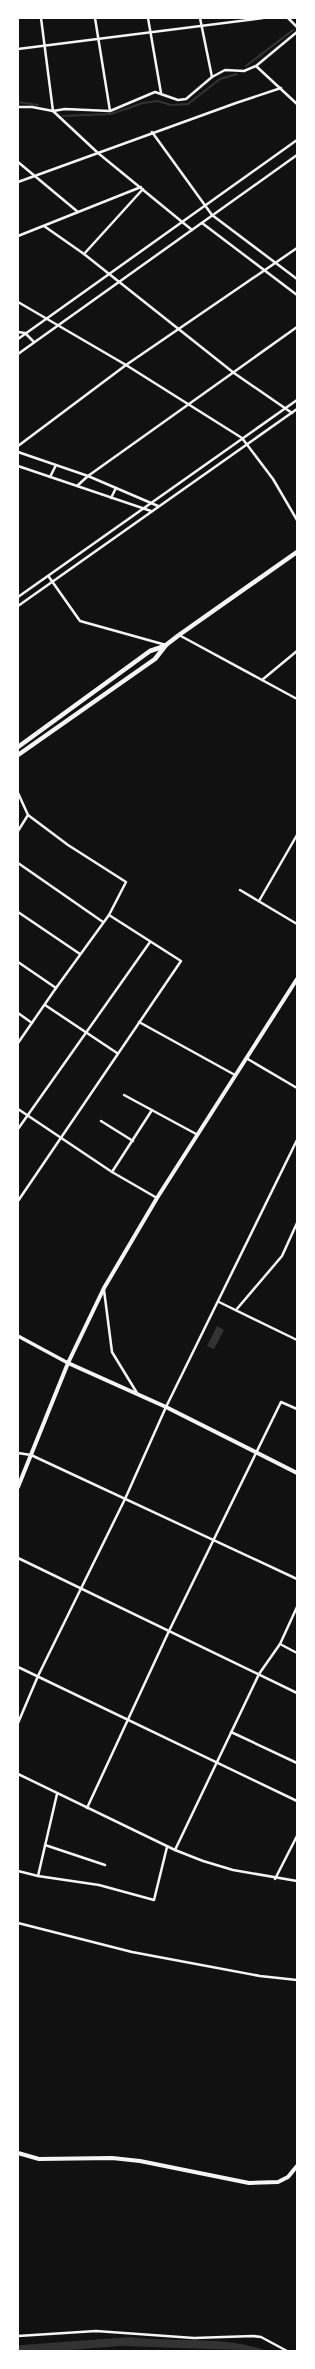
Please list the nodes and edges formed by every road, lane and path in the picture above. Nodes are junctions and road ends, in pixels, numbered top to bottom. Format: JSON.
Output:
{"nodes":[{"id":1,"x":41,"y":18,"type":"edge"},
{"id":2,"x":95,"y":18,"type":"edge"},
{"id":3,"x":148,"y":18,"type":"edge"},
{"id":4,"x":200,"y":18,"type":"edge"},
{"id":5,"x":263,"y":18,"type":"edge"},
{"id":6,"x":288,"y":18,"type":"edge"},
{"id":7,"x":251,"y":19,"type":"edge"},
{"id":8,"x":202,"y":27,"type":"junction"},
{"id":9,"x":297,"y":27,"type":"edge"},
{"id":10,"x":149,"y":31,"type":"junction"},
{"id":11,"x":297,"y":32,"type":"edge"},
{"id":12,"x":98,"y":37,"type":"junction"},
{"id":13,"x":44,"y":46,"type":"junction"},
{"id":14,"x":18,"y":49,"type":"edge"},
{"id":15,"x":256,"y":66,"type":"junction"},
{"id":16,"x":212,"y":77,"type":"junction"},
{"id":17,"x":281,"y":88,"type":"junction"},
{"id":18,"x":161,"y":93,"type":"junction"},
{"id":19,"x":297,"y":104,"type":"edge"},
{"id":20,"x":18,"y":107,"type":"edge"},
{"id":21,"x":53,"y":111,"type":"junction"},
{"id":22,"x":110,"y":111,"type":"junction"},
{"id":23,"x":152,"y":132,"type":"junction"},
{"id":24,"x":297,"y":140,"type":"edge"},
{"id":25,"x":98,"y":153,"type":"junction"},
{"id":26,"x":297,"y":155,"type":"edge"},
{"id":27,"x":18,"y":162,"type":"edge"},
{"id":28,"x":33,"y":176,"type":"junction"},
{"id":29,"x":18,"y":182,"type":"edge"},
{"id":30,"x":142,"y":188,"type":"junction"},
{"id":31,"x":204,"y":206,"type":"junction"},
{"id":32,"x":78,"y":212,"type":"junction"},
{"id":33,"x":212,"y":215,"type":"junction"},
{"id":34,"x":183,"y":220,"type":"junction"},
{"id":35,"x":202,"y":223,"type":"junction"},
{"id":36,"x":44,"y":226,"type":"junction"},
{"id":37,"x":192,"y":230,"type":"junction"},
{"id":38,"x":18,"y":236,"type":"edge"},
{"id":39,"x":297,"y":248,"type":"edge"},
{"id":40,"x":84,"y":254,"type":"junction"},
{"id":41,"x":276,"y":262,"type":"junction"},
{"id":42,"x":263,"y":270,"type":"junction"},
{"id":43,"x":109,"y":274,"type":"junction"},
{"id":44,"x":297,"y":279,"type":"edge"},
{"id":45,"x":118,"y":282,"type":"junction"},
{"id":46,"x":297,"y":295,"type":"edge"},
{"id":47,"x":18,"y":302,"type":"edge"},
{"id":48,"x":45,"y":319,"type":"junction"},
{"id":49,"x":56,"y":326,"type":"junction"},
{"id":50,"x":297,"y":327,"type":"edge"},
{"id":51,"x":180,"y":329,"type":"junction"},
{"id":52,"x":18,"y":332,"type":"edge"},
{"id":53,"x":25,"y":334,"type":"junction"},
{"id":54,"x":18,"y":338,"type":"edge"},
{"id":55,"x":34,"y":342,"type":"junction"},
{"id":56,"x":18,"y":354,"type":"edge"},
{"id":57,"x":126,"y":365,"type":"junction"},
{"id":58,"x":234,"y":373,"type":"junction"},
{"id":59,"x":297,"y":400,"type":"edge"},
{"id":60,"x":188,"y":404,"type":"junction"},
{"id":61,"x":286,"y":408,"type":"junction"},
{"id":62,"x":297,"y":409,"type":"edge"},
{"id":63,"x":292,"y":413,"type":"junction"},
{"id":64,"x":242,"y":438,"type":"junction"},
{"id":65,"x":248,"y":444,"type":"junction"},
{"id":66,"x":18,"y":446,"type":"edge"},
{"id":67,"x":18,"y":452,"type":"edge"},
{"id":68,"x":56,"y":465,"type":"junction"},
{"id":69,"x":18,"y":466,"type":"edge"},
{"id":70,"x":88,"y":476,"type":"junction"},
{"id":71,"x":50,"y":477,"type":"junction"},
{"id":72,"x":77,"y":486,"type":"junction"},
{"id":73,"x":116,"y":488,"type":"junction"},
{"id":74,"x":111,"y":498,"type":"junction"},
{"id":75,"x":152,"y":502,"type":"junction"},
{"id":76,"x":158,"y":506,"type":"junction"},
{"id":77,"x":144,"y":509,"type":"junction"},
{"id":78,"x":151,"y":511,"type":"junction"},
{"id":79,"x":297,"y":520,"type":"edge"},
{"id":80,"x":297,"y":552,"type":"edge"},
{"id":81,"x":49,"y":576,"type":"junction"},
{"id":82,"x":53,"y":582,"type":"junction"},
{"id":83,"x":18,"y":597,"type":"edge"},
{"id":84,"x":18,"y":606,"type":"edge"},
{"id":85,"x":179,"y":635,"type":"junction"},
{"id":86,"x":166,"y":645,"type":"junction"},
{"id":87,"x":297,"y":651,"type":"edge"},
{"id":88,"x":262,"y":680,"type":"junction"},
{"id":89,"x":297,"y":699,"type":"edge"},
{"id":90,"x":18,"y":746,"type":"edge"},
{"id":91,"x":18,"y":755,"type":"edge"},
{"id":92,"x":18,"y":793,"type":"edge"},
{"id":93,"x":28,"y":815,"type":"junction"},
{"id":94,"x":18,"y":831,"type":"edge"},
{"id":95,"x":297,"y":835,"type":"edge"},
{"id":96,"x":18,"y":863,"type":"edge"},
{"id":97,"x":240,"y":890,"type":"dead end"},
{"id":98,"x":259,"y":901,"type":"junction"},
{"id":99,"x":18,"y":912,"type":"edge"},
{"id":100,"x":110,"y":916,"type":"junction"},
{"id":101,"x":103,"y":922,"type":"junction"},
{"id":102,"x":297,"y":924,"type":"edge"},
{"id":103,"x":150,"y":942,"type":"junction"},
{"id":104,"x":80,"y":954,"type":"junction"},
{"id":105,"x":18,"y":962,"type":"edge"},
{"id":106,"x":297,"y":979,"type":"edge"},
{"id":107,"x":56,"y":988,"type":"junction"},
{"id":108,"x":45,"y":1005,"type":"junction"},
{"id":109,"x":18,"y":1013,"type":"edge"},
{"id":110,"x":139,"y":1022,"type":"junction"},
{"id":111,"x":32,"y":1023,"type":"junction"},
{"id":112,"x":85,"y":1030,"type":"junction"},
{"id":113,"x":18,"y":1043,"type":"edge"},
{"id":114,"x":117,"y":1053,"type":"junction"},
{"id":115,"x":246,"y":1058,"type":"junction"},
{"id":116,"x":235,"y":1075,"type":"junction"},
{"id":117,"x":297,"y":1088,"type":"edge"},
{"id":118,"x":124,"y":1094,"type":"dead end"},
{"id":119,"x":18,"y":1108,"type":"edge"},
{"id":120,"x":152,"y":1110,"type":"junction"},
{"id":121,"x":28,"y":1114,"type":"junction"},
{"id":122,"x":101,"y":1122,"type":"dead end"},
{"id":123,"x":18,"y":1129,"type":"edge"},
{"id":124,"x":199,"y":1135,"type":"junction"},
{"id":125,"x":61,"y":1136,"type":"junction"},
{"id":126,"x":297,"y":1140,"type":"edge"},
{"id":127,"x":133,"y":1141,"type":"junction"},
{"id":128,"x":112,"y":1172,"type":"junction"},
{"id":129,"x":157,"y":1198,"type":"junction"},
{"id":130,"x":18,"y":1201,"type":"edge"},
{"id":131,"x":297,"y":1223,"type":"edge"},
{"id":132,"x":104,"y":1288,"type":"junction"},
{"id":133,"x":219,"y":1302,"type":"junction"},
{"id":134,"x":236,"y":1310,"type":"junction"},
{"id":135,"x":18,"y":1336,"type":"edge"},
{"id":136,"x":297,"y":1340,"type":"edge"},
{"id":137,"x":68,"y":1363,"type":"junction"},
{"id":138,"x":138,"y":1395,"type":"junction"},
{"id":139,"x":166,"y":1407,"type":"junction"},
{"id":140,"x":297,"y":1409,"type":"edge"},
{"id":141,"x":257,"y":1451,"type":"junction"},
{"id":142,"x":18,"y":1453,"type":"edge"},
{"id":143,"x":31,"y":1455,"type":"junction"},
{"id":144,"x":297,"y":1473,"type":"edge"},
{"id":145,"x":18,"y":1487,"type":"edge"},
{"id":146,"x":125,"y":1499,"type":"junction"},
{"id":147,"x":213,"y":1541,"type":"junction"},
{"id":148,"x":18,"y":1558,"type":"edge"},
{"id":149,"x":297,"y":1579,"type":"edge"},
{"id":150,"x":81,"y":1588,"type":"junction"},
{"id":151,"x":297,"y":1607,"type":"edge"},
{"id":152,"x":169,"y":1631,"type":"junction"},
{"id":153,"x":280,"y":1644,"type":"junction"},
{"id":154,"x":297,"y":1652,"type":"edge"},
{"id":155,"x":18,"y":1667,"type":"edge"},
{"id":156,"x":259,"y":1674,"type":"junction"},
{"id":157,"x":38,"y":1676,"type":"junction"},
{"id":158,"x":297,"y":1693,"type":"edge"},
{"id":159,"x":127,"y":1719,"type":"junction"},
{"id":160,"x":18,"y":1723,"type":"edge"},
{"id":161,"x":231,"y":1732,"type":"junction"},
{"id":162,"x":217,"y":1762,"type":"junction"},
{"id":163,"x":297,"y":1763,"type":"edge"},
{"id":164,"x":18,"y":1774,"type":"edge"},
{"id":165,"x":57,"y":1794,"type":"junction"},
{"id":166,"x":297,"y":1801,"type":"edge"},
{"id":167,"x":87,"y":1808,"type":"junction"},
{"id":168,"x":297,"y":1836,"type":"edge"},
{"id":169,"x":45,"y":1845,"type":"junction"},
{"id":170,"x":167,"y":1847,"type":"junction"},
{"id":171,"x":175,"y":1850,"type":"junction"},
{"id":172,"x":105,"y":1865,"type":"dead end"},
{"id":173,"x":18,"y":1871,"type":"edge"},
{"id":174,"x":38,"y":1876,"type":"junction"},
{"id":175,"x":275,"y":1878,"type":"junction"},
{"id":176,"x":297,"y":1881,"type":"edge"},
{"id":177,"x":18,"y":1923,"type":"edge"},
{"id":178,"x":297,"y":1980,"type":"edge"},
{"id":179,"x":18,"y":2153,"type":"edge"},
{"id":180,"x":297,"y":2166,"type":"edge"},
{"id":181,"x":18,"y":2336,"type":"edge"},
{"id":182,"x":286,"y":2351,"type":"edge"}],
"edges":[{"from":1,"to":13,"type":"street"},
{"from":2,"to":12,"type":"street"},
{"from":3,"to":10,"type":"street"},
{"from":4,"to":8,"type":"street"},
{"from":5,"to":7,"type":"street"},
{"from":6,"to":9,"type":"street"},
{"from":7,"to":8,"type":"street"},
{"from":8,"to":10,"type":"street"},
{"from":8,"to":16,"type":"street"},
{"from":10,"to":12,"type":"street"},
{"from":10,"to":18,"type":"street"},
{"from":11,"to":15,"type":"street"},
{"from":12,"to":13,"type":"street"},
{"from":12,"to":22,"type":"street"},
{"from":13,"to":14,"type":"street"},
{"from":13,"to":21,"type":"street"},
{"from":15,"to":16,"type":"street"},
{"from":15,"to":17,"type":"street"},
{"from":16,"to":18,"type":"street"},
{"from":17,"to":19,"type":"street"},
{"from":17,"to":23,"type":"street"},
{"from":18,"to":22,"type":"street"},
{"from":20,"to":21,"type":"street"},
{"from":21,"to":22,"type":"street"},
{"from":21,"to":25,"type":"street"},
{"from":23,"to":25,"type":"street"},
{"from":23,"to":31,"type":"street"},
{"from":24,"to":31,"type":"street"},
{"from":25,"to":28,"type":"street"},
{"from":25,"to":30,"type":"street"},
{"from":26,"to":33,"type":"street"},
{"from":27,"to":28,"type":"street"},
{"from":28,"to":29,"type":"street"},
{"from":28,"to":32,"type":"street"},
{"from":30,"to":32,"type":"street"},
{"from":30,"to":34,"type":"street"},
{"from":30,"to":40,"type":"street"},
{"from":31,"to":33,"type":"street"},
{"from":31,"to":34,"type":"street"},
{"from":32,"to":36,"type":"street"},
{"from":33,"to":35,"type":"street"},
{"from":33,"to":41,"type":"street"},
{"from":34,"to":37,"type":"street"},
{"from":34,"to":43,"type":"street"},
{"from":35,"to":37,"type":"street"},
{"from":35,"to":42,"type":"street"},
{"from":36,"to":38,"type":"street"},
{"from":36,"to":40,"type":"street"},
{"from":37,"to":45,"type":"street"},
{"from":39,"to":41,"type":"street"},
{"from":40,"to":43,"type":"street"},
{"from":41,"to":42,"type":"street"},
{"from":41,"to":44,"type":"street"},
{"from":42,"to":46,"type":"street"},
{"from":42,"to":51,"type":"street"},
{"from":43,"to":45,"type":"street"},
{"from":43,"to":48,"type":"street"},
{"from":45,"to":49,"type":"street"},
{"from":45,"to":51,"type":"street"},
{"from":47,"to":48,"type":"street"},
{"from":48,"to":49,"type":"street"},
{"from":48,"to":53,"type":"street"},
{"from":49,"to":55,"type":"street"},
{"from":49,"to":57,"type":"street"},
{"from":50,"to":58,"type":"street"},
{"from":51,"to":57,"type":"street"},
{"from":51,"to":58,"type":"street"},
{"from":52,"to":53,"type":"street"},
{"from":53,"to":54,"type":"street"},
{"from":53,"to":55,"type":"street"},
{"from":55,"to":56,"type":"street"},
{"from":57,"to":60,"type":"street"},
{"from":57,"to":66,"type":"street"},
{"from":58,"to":60,"type":"street"},
{"from":58,"to":61,"type":"street"},
{"from":59,"to":61,"type":"street"},
{"from":60,"to":64,"type":"street"},
{"from":60,"to":70,"type":"street"},
{"from":61,"to":63,"type":"street"},
{"from":61,"to":64,"type":"street"},
{"from":62,"to":63,"type":"street"},
{"from":63,"to":65,"type":"street"},
{"from":64,"to":65,"type":"street"},
{"from":64,"to":75,"type":"street"},
{"from":65,"to":76,"type":"street"},
{"from":65,"to":79,"type":"street"},
{"from":67,"to":68,"type":"street"},
{"from":68,"to":70,"type":"street"},
{"from":68,"to":71,"type":"street"},
{"from":69,"to":71,"type":"street"},
{"from":70,"to":72,"type":"street"},
{"from":70,"to":73,"type":"street"},
{"from":71,"to":72,"type":"street"},
{"from":72,"to":74,"type":"street"},
{"from":73,"to":74,"type":"street"},
{"from":73,"to":75,"type":"street"},
{"from":74,"to":77,"type":"street"},
{"from":75,"to":76,"type":"street"},
{"from":75,"to":77,"type":"street"},
{"from":76,"to":78,"type":"street"},
{"from":77,"to":78,"type":"street"},
{"from":77,"to":81,"type":"street"},
{"from":78,"to":82,"type":"street"},
{"from":80,"to":85,"type":"highway"},
{"from":81,"to":82,"type":"street"},
{"from":81,"to":83,"type":"street"},
{"from":82,"to":84,"type":"street"},
{"from":82,"to":86,"type":"street"},
{"from":85,"to":86,"type":"highway"},
{"from":85,"to":88,"type":"street"},
{"from":86,"to":90,"type":"highway"},
{"from":86,"to":91,"type":"highway"},
{"from":87,"to":88,"type":"street"},
{"from":88,"to":89,"type":"street"},
{"from":92,"to":93,"type":"street"},
{"from":93,"to":94,"type":"street"},
{"from":93,"to":100,"type":"street"},
{"from":95,"to":98,"type":"street"},
{"from":96,"to":101,"type":"street"},
{"from":97,"to":98,"type":"street"},
{"from":98,"to":102,"type":"street"},
{"from":99,"to":104,"type":"street"},
{"from":100,"to":101,"type":"street"},
{"from":100,"to":103,"type":"street"},
{"from":101,"to":104,"type":"street"},
{"from":103,"to":110,"type":"street"},
{"from":103,"to":112,"type":"street"},
{"from":104,"to":107,"type":"street"},
{"from":105,"to":107,"type":"street"},
{"from":106,"to":115,"type":"main road"},
{"from":107,"to":108,"type":"street"},
{"from":108,"to":111,"type":"street"},
{"from":108,"to":112,"type":"street"},
{"from":109,"to":111,"type":"street"},
{"from":110,"to":114,"type":"street"},
{"from":110,"to":116,"type":"street"},
{"from":111,"to":113,"type":"street"},
{"from":112,"to":114,"type":"street"},
{"from":112,"to":121,"type":"street"},
{"from":114,"to":125,"type":"street"},
{"from":115,"to":116,"type":"main road"},
{"from":115,"to":117,"type":"street"},
{"from":116,"to":124,"type":"main road"},
{"from":118,"to":120,"type":"street"},
{"from":119,"to":121,"type":"street"},
{"from":120,"to":124,"type":"street"},
{"from":120,"to":127,"type":"street"},
{"from":121,"to":123,"type":"street"},
{"from":121,"to":125,"type":"street"},
{"from":122,"to":127,"type":"street"},
{"from":124,"to":129,"type":"main road"},
{"from":125,"to":128,"type":"street"},
{"from":125,"to":130,"type":"street"},
{"from":126,"to":133,"type":"street"},
{"from":127,"to":128,"type":"street"},
{"from":128,"to":129,"type":"street"},
{"from":129,"to":132,"type":"main road"},
{"from":131,"to":134,"type":"street"},
{"from":132,"to":137,"type":"main road"},
{"from":132,"to":138,"type":"street"},
{"from":133,"to":134,"type":"street"},
{"from":133,"to":139,"type":"street"},
{"from":134,"to":136,"type":"street"},
{"from":135,"to":137,"type":"street"},
{"from":137,"to":138,"type":"main road"},
{"from":137,"to":143,"type":"main road"},
{"from":138,"to":139,"type":"main road"},
{"from":139,"to":141,"type":"main road"},
{"from":139,"to":146,"type":"street"},
{"from":140,"to":141,"type":"street"},
{"from":141,"to":144,"type":"main road"},
{"from":141,"to":147,"type":"street"},
{"from":142,"to":143,"type":"street"},
{"from":143,"to":145,"type":"main road"},
{"from":143,"to":146,"type":"street"},
{"from":146,"to":147,"type":"street"},
{"from":146,"to":150,"type":"street"},
{"from":147,"to":149,"type":"street"},
{"from":147,"to":152,"type":"street"},
{"from":148,"to":150,"type":"street"},
{"from":150,"to":152,"type":"street"},
{"from":150,"to":157,"type":"street"},
{"from":151,"to":153,"type":"street"},
{"from":152,"to":156,"type":"street"},
{"from":152,"to":159,"type":"street"},
{"from":153,"to":154,"type":"street"},
{"from":153,"to":156,"type":"street"},
{"from":155,"to":157,"type":"street"},
{"from":156,"to":158,"type":"street"},
{"from":156,"to":161,"type":"street"},
{"from":157,"to":159,"type":"street"},
{"from":157,"to":160,"type":"street"},
{"from":159,"to":162,"type":"street"},
{"from":159,"to":167,"type":"street"},
{"from":161,"to":162,"type":"street"},
{"from":161,"to":163,"type":"street"},
{"from":162,"to":166,"type":"street"},
{"from":162,"to":171,"type":"street"},
{"from":164,"to":165,"type":"street"},
{"from":165,"to":167,"type":"street"},
{"from":165,"to":169,"type":"street"},
{"from":167,"to":170,"type":"street"},
{"from":168,"to":175,"type":"street"},
{"from":169,"to":172,"type":"street"},
{"from":169,"to":174,"type":"street"},
{"from":170,"to":171,"type":"street"},
{"from":170,"to":174,"type":"street"},
{"from":171,"to":175,"type":"street"},
{"from":173,"to":174,"type":"street"},
{"from":175,"to":176,"type":"street"},
{"from":177,"to":178,"type":"street"},
{"from":179,"to":180,"type":"main road"},
{"from":181,"to":182,"type":"street"}]}
